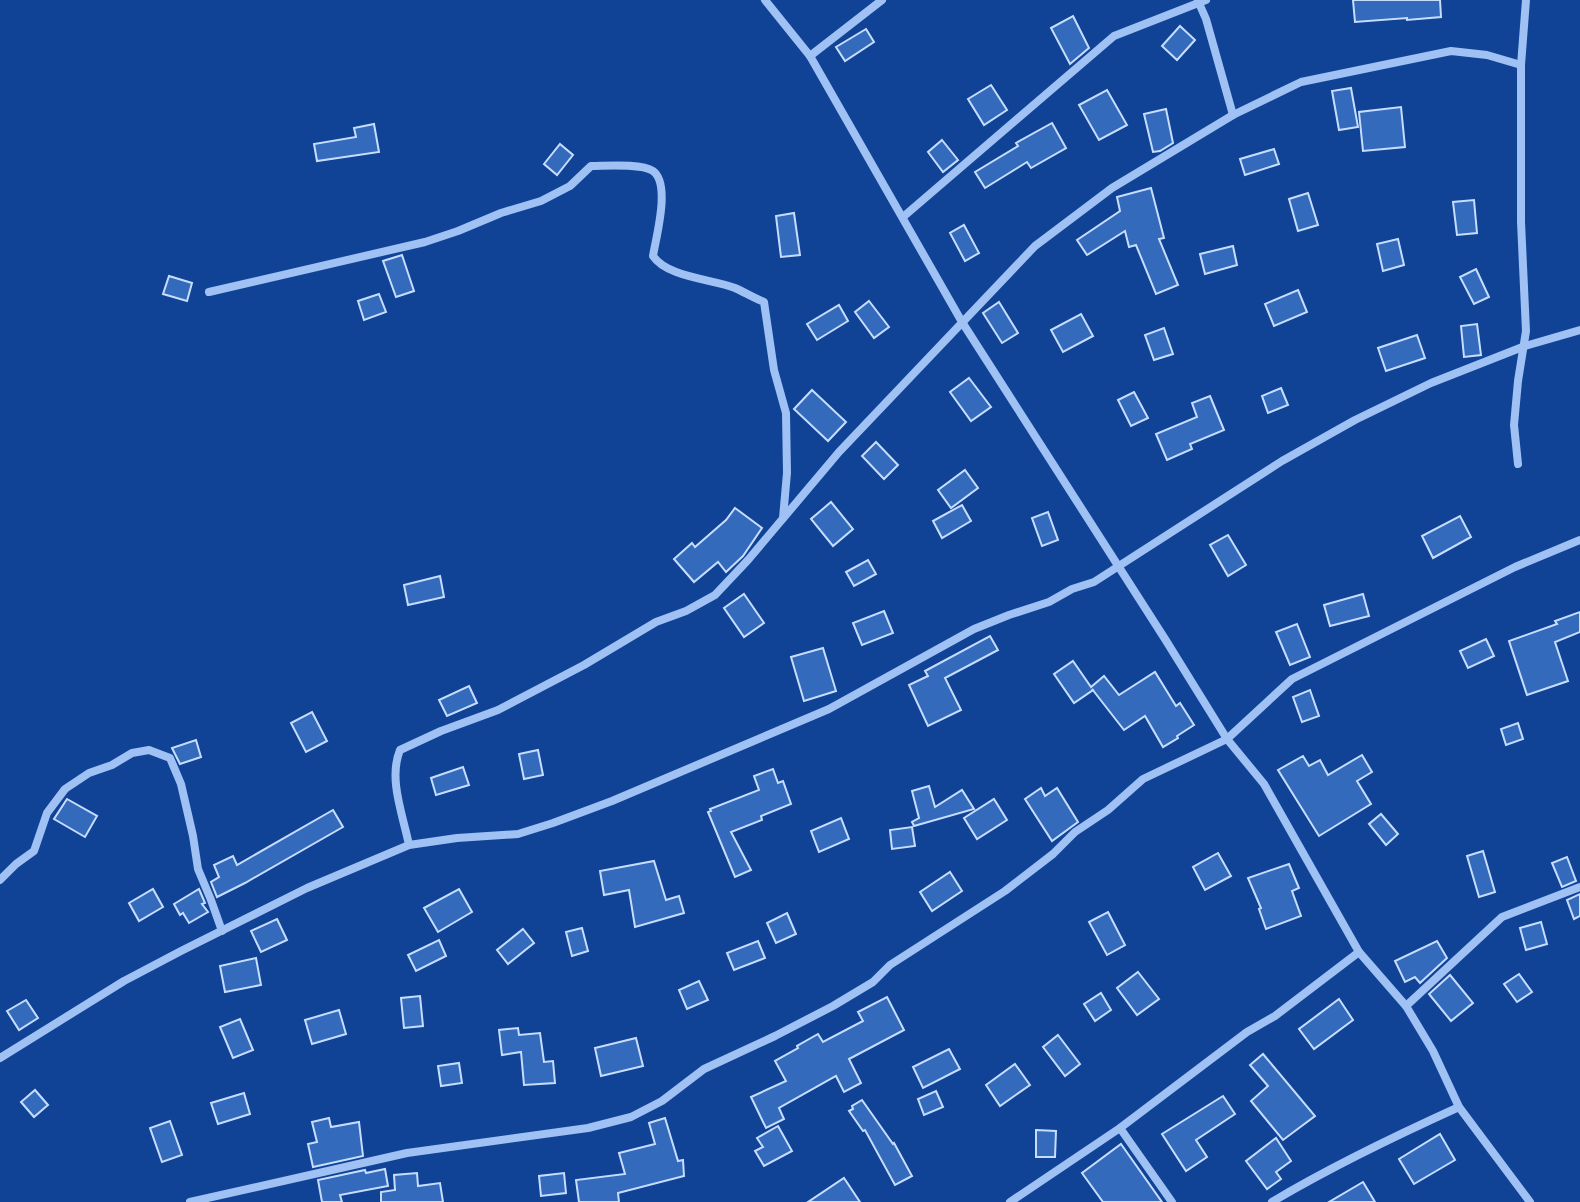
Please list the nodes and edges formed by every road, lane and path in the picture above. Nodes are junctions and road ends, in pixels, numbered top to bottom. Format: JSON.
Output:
{"nodes":[{"id":1,"x":765,"y":0,"type":"edge"},
{"id":2,"x":882,"y":0,"type":"edge"},
{"id":3,"x":1526,"y":0,"type":"edge"},
{"id":4,"x":1201,"y":1,"type":"edge"},
{"id":5,"x":810,"y":56,"type":"junction"},
{"id":6,"x":1521,"y":65,"type":"junction"},
{"id":7,"x":1233,"y":115,"type":"junction"},
{"id":8,"x":903,"y":217,"type":"junction"},
{"id":9,"x":209,"y":292,"type":"dead end"},
{"id":10,"x":962,"y":322,"type":"junction"},
{"id":11,"x":1580,"y":330,"type":"edge"},
{"id":12,"x":1525,"y":346,"type":"junction"},
{"id":13,"x":1518,"y":464,"type":"dead end"},
{"id":14,"x":783,"y":519,"type":"junction"},
{"id":15,"x":1580,"y":540,"type":"edge"},
{"id":16,"x":1118,"y":566,"type":"junction"},
{"id":17,"x":1227,"y":739,"type":"junction"},
{"id":18,"x":409,"y":845,"type":"junction"},
{"id":19,"x":0,"y":880,"type":"edge"},
{"id":20,"x":1580,"y":887,"type":"edge"},
{"id":21,"x":222,"y":931,"type":"junction"},
{"id":22,"x":1359,"y":952,"type":"junction"},
{"id":23,"x":1406,"y":1006,"type":"junction"},
{"id":24,"x":0,"y":1058,"type":"edge"},
{"id":25,"x":1459,"y":1107,"type":"junction"},
{"id":26,"x":1120,"y":1128,"type":"junction"},
{"id":27,"x":190,"y":1202,"type":"edge"},
{"id":28,"x":1010,"y":1202,"type":"edge"},
{"id":29,"x":1172,"y":1202,"type":"edge"},
{"id":30,"x":1272,"y":1202,"type":"edge"},
{"id":31,"x":1530,"y":1202,"type":"edge"}],
"edges":[{"from":1,"to":5,"type":"street"},
{"from":2,"to":5,"type":"street"},
{"from":3,"to":6,"type":"street"},
{"from":4,"to":7,"type":"street"},
{"from":4,"to":8,"type":"street"},
{"from":5,"to":8,"type":"street"},
{"from":6,"to":7,"type":"street"},
{"from":6,"to":12,"type":"street"},
{"from":7,"to":10,"type":"street"},
{"from":8,"to":10,"type":"street"},
{"from":9,"to":14,"type":"street"},
{"from":10,"to":14,"type":"street"},
{"from":10,"to":16,"type":"street"},
{"from":11,"to":12,"type":"street"},
{"from":12,"to":13,"type":"street"},
{"from":12,"to":16,"type":"street"},
{"from":14,"to":18,"type":"street"},
{"from":15,"to":17,"type":"street"},
{"from":16,"to":17,"type":"street"},
{"from":16,"to":18,"type":"street"},
{"from":17,"to":22,"type":"street"},
{"from":17,"to":27,"type":"street"},
{"from":18,"to":21,"type":"street"},
{"from":19,"to":21,"type":"street"},
{"from":20,"to":23,"type":"street"},
{"from":21,"to":24,"type":"street"},
{"from":22,"to":23,"type":"street"},
{"from":22,"to":26,"type":"street"},
{"from":23,"to":25,"type":"street"},
{"from":25,"to":30,"type":"street"},
{"from":25,"to":31,"type":"street"},
{"from":26,"to":28,"type":"street"},
{"from":26,"to":29,"type":"street"}]}
